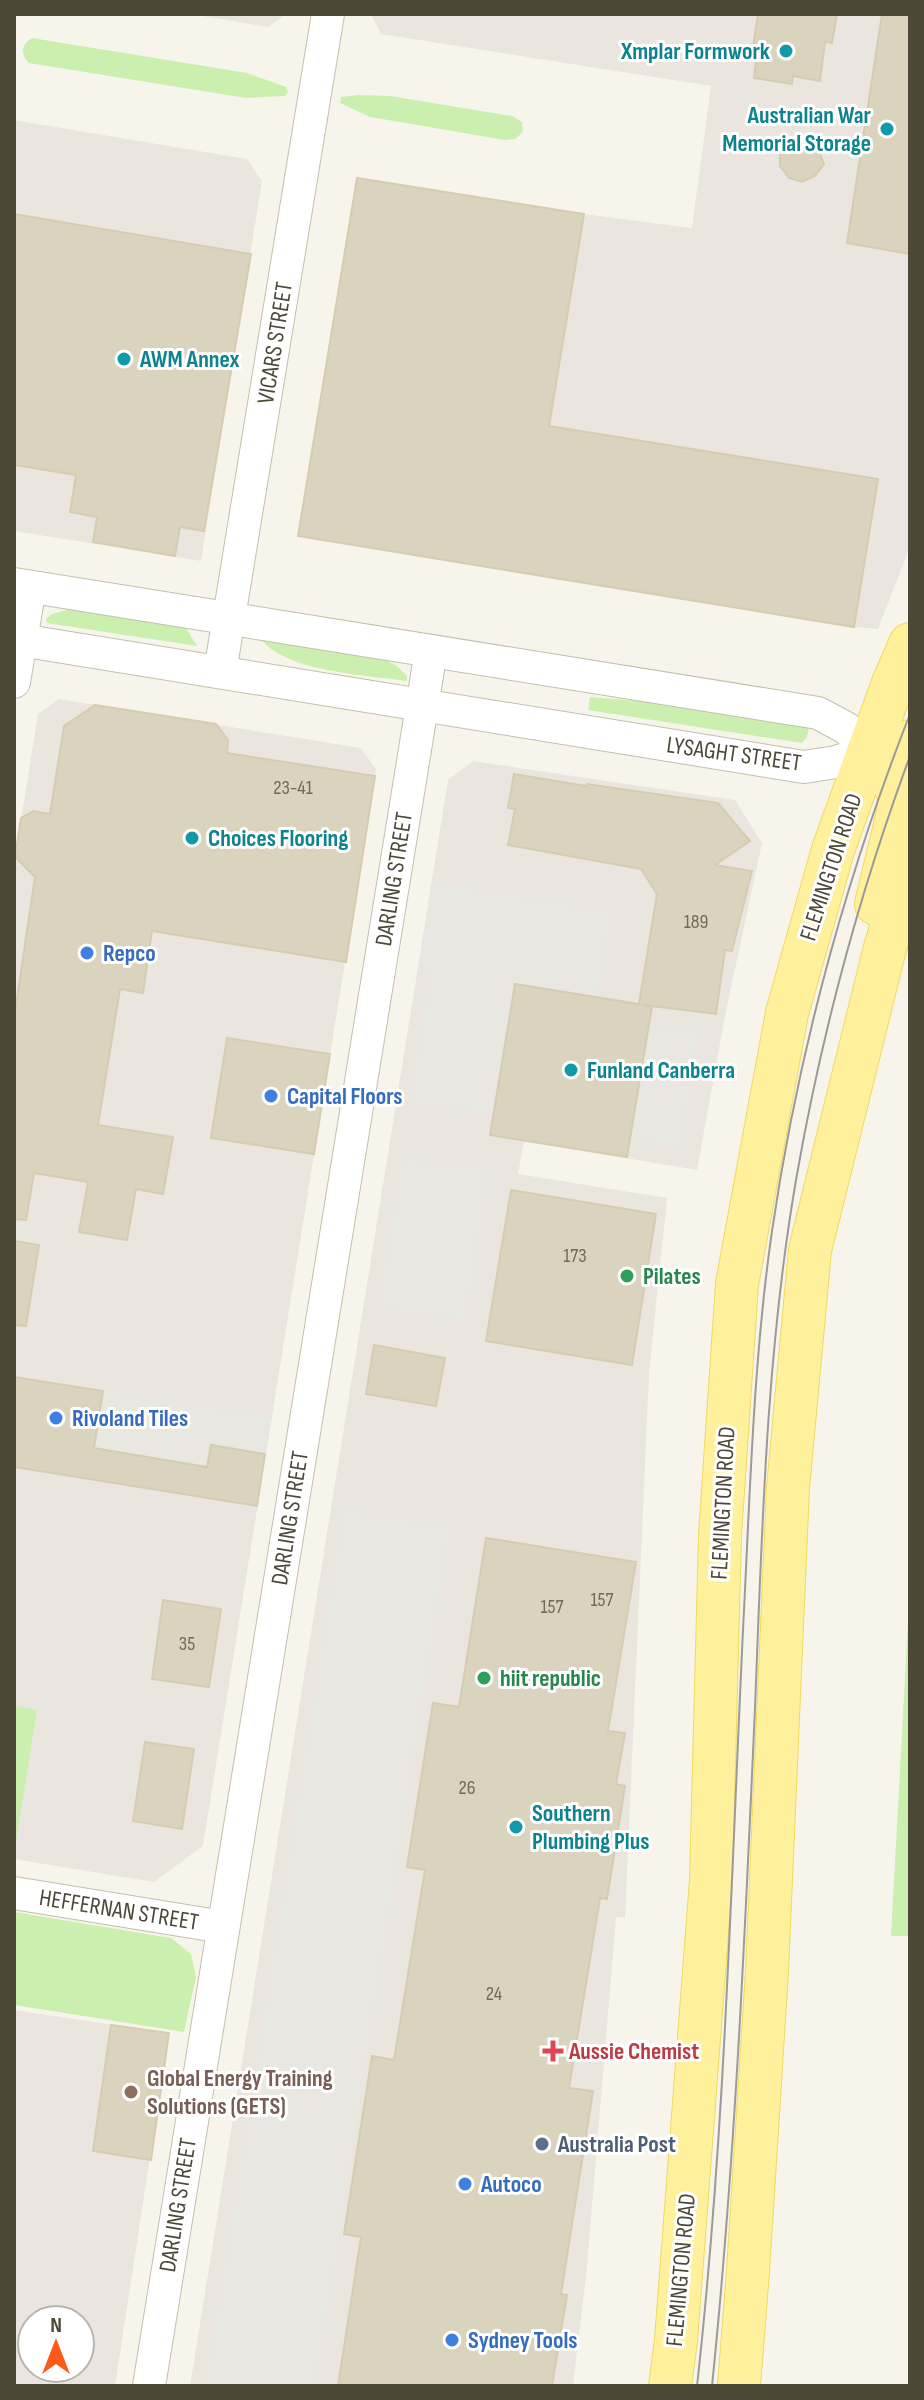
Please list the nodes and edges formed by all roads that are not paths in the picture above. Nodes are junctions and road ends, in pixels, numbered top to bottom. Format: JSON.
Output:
{"nodes":[{"id":1,"x":328,"y":14,"type":"edge"},
{"id":2,"x":22,"y":585,"type":"edge"},
{"id":3,"x":229,"y":618,"type":"junction"},
{"id":4,"x":18,"y":640,"type":"edge"},
{"id":5,"x":910,"y":644,"type":"edge"},
{"id":6,"x":431,"y":651,"type":"junction"},
{"id":7,"x":220,"y":672,"type":"junction"},
{"id":8,"x":14,"y":682,"type":"edge"},
{"id":9,"x":422,"y":705,"type":"junction"},
{"id":10,"x":910,"y":741,"type":"edge"},
{"id":11,"x":870,"y":751,"type":"junction"},
{"id":12,"x":910,"y":869,"type":"edge"},
{"id":13,"x":810,"y":1250,"type":"junction"},
{"id":14,"x":14,"y":1893,"type":"edge"},
{"id":15,"x":223,"y":1927,"type":"junction"},
{"id":16,"x":149,"y":2386,"type":"edge"},
{"id":17,"x":670,"y":2386,"type":"edge"},
{"id":18,"x":739,"y":2386,"type":"edge"}],
"edges":[{"from":1,"to":3,"type":"street","name":"VICARS STREET"},
{"from":2,"to":3,"type":"street"},
{"from":2,"to":4,"type":"street"},
{"from":3,"to":6,"type":"street"},
{"from":3,"to":7,"type":"street","name":"VICARS STREET"},
{"from":4,"to":7,"type":"street","name":"LYSAGHT STREET"},
{"from":4,"to":8,"type":"street"},
{"from":5,"to":11,"type":"main road","name":"FLEMINGTON ROAD"},
{"from":6,"to":9,"type":"street","name":"DARLING STREET"},
{"from":6,"to":11,"type":"street"},
{"from":7,"to":9,"type":"street","name":"LYSAGHT STREET"},
{"from":9,"to":11,"type":"street","name":"LYSAGHT STREET"},
{"from":9,"to":15,"type":"street","name":"DARLING STREET"},
{"from":10,"to":11,"type":"main road"},
{"from":11,"to":13,"type":"main road"},
{"from":11,"to":17,"type":"main road","name":"FLEMINGTON ROAD"},
{"from":12,"to":13,"type":"main road"},
{"from":13,"to":18,"type":"main road"},
{"from":14,"to":15,"type":"street","name":"HEFFERNAN STREET"},
{"from":15,"to":16,"type":"street","name":"DARLING STREET"}]}
